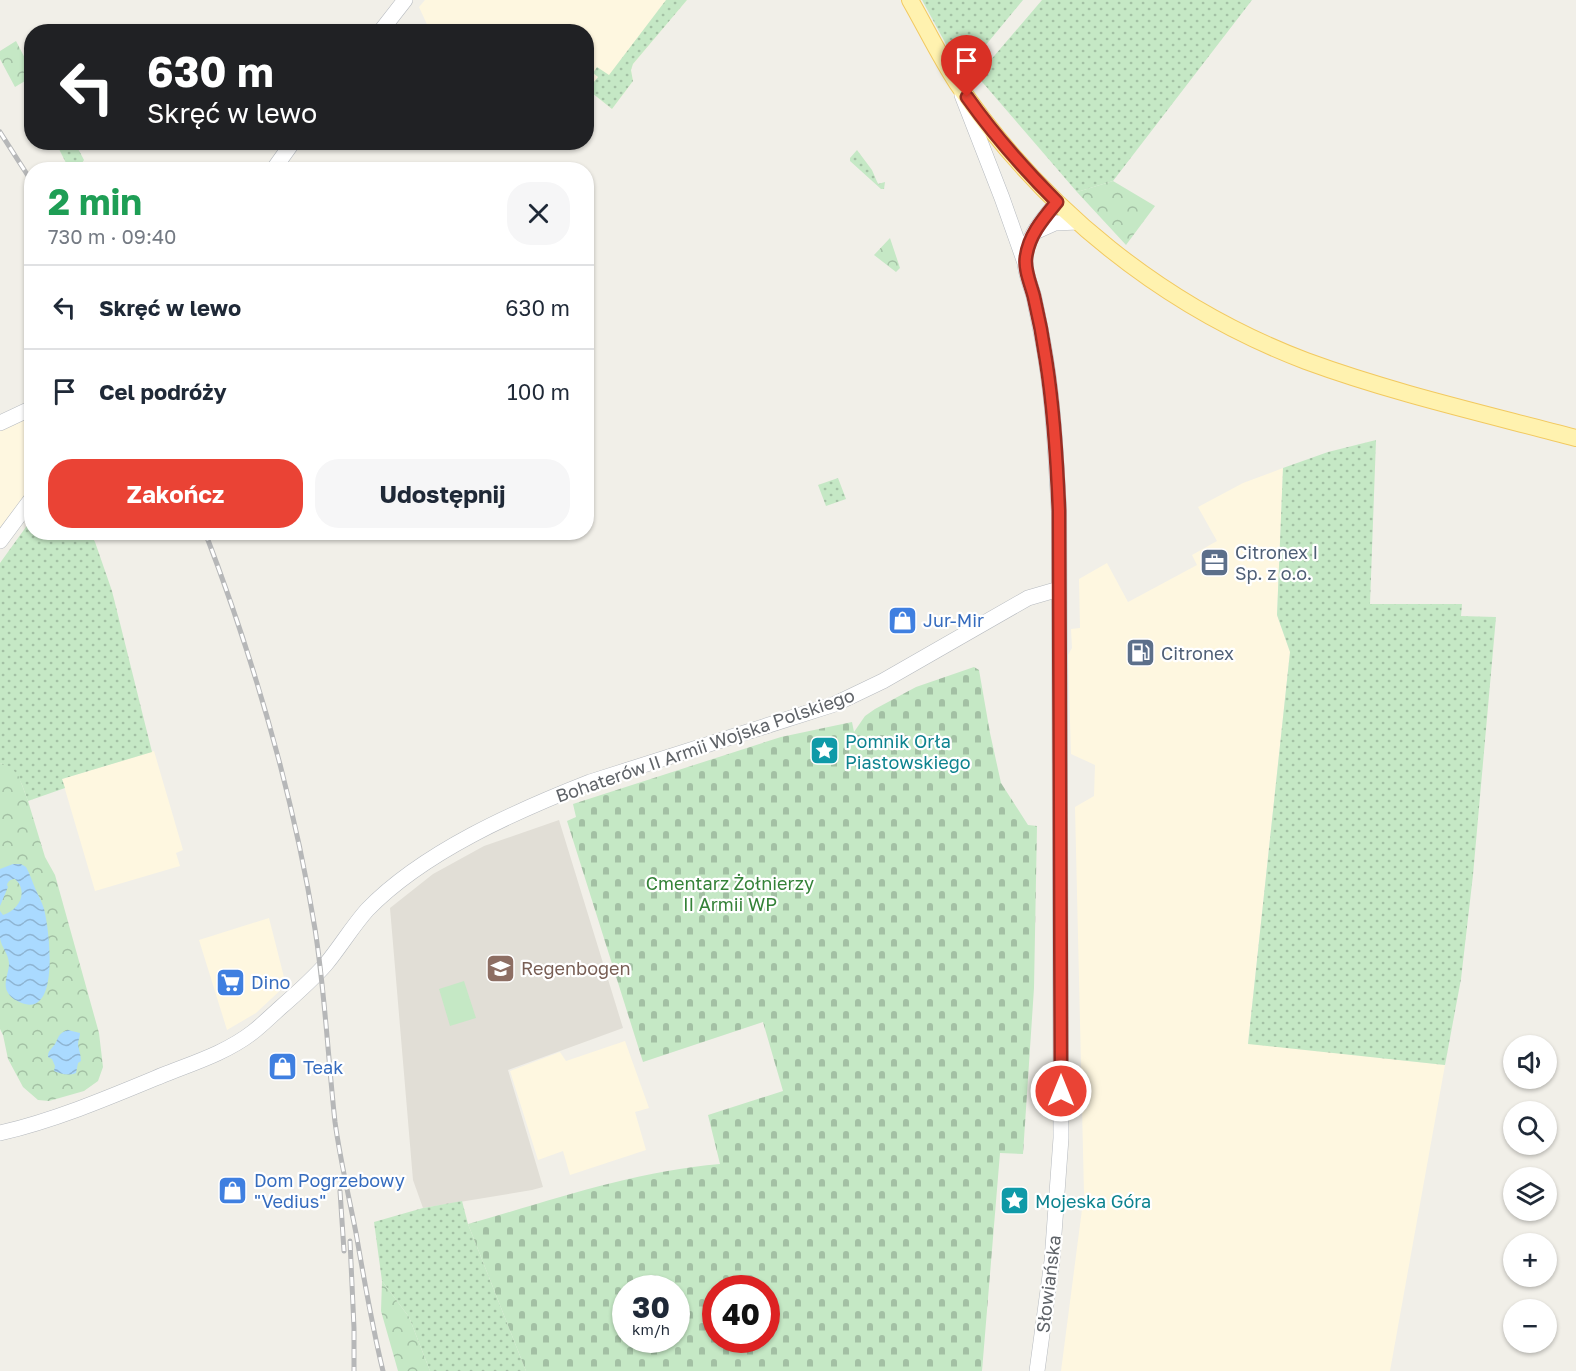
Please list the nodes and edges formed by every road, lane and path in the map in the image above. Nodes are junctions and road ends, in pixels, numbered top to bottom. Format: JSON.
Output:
{"nodes":[{"id":1,"x":393,"y":0,"type":"edge"},
{"id":2,"x":405,"y":0,"type":"edge"},
{"id":3,"x":910,"y":0,"type":"edge"},
{"id":4,"x":377,"y":24,"type":"edge"},
{"id":5,"x":386,"y":24,"type":"edge"},
{"id":6,"x":956,"y":81,"type":"junction"},
{"id":7,"x":1057,"y":202,"type":"junction"},
{"id":8,"x":1078,"y":222,"type":"junction"},
{"id":9,"x":1035,"y":232,"type":"junction"},
{"id":10,"x":1025,"y":264,"type":"junction"},
{"id":11,"x":24,"y":412,"type":"edge"},
{"id":12,"x":0,"y":423,"type":"edge"},
{"id":13,"x":1576,"y":438,"type":"edge"},
{"id":14,"x":24,"y":509,"type":"edge"},
{"id":15,"x":0,"y":541,"type":"edge"},
{"id":16,"x":1059,"y":589,"type":"junction"},
{"id":17,"x":0,"y":1132,"type":"edge"},
{"id":18,"x":1037,"y":1371,"type":"edge"}],
"edges":[{"from":1,"to":4,"type":"street"},
{"from":2,"to":5,"type":"street"},
{"from":3,"to":6,"type":"main road"},
{"from":6,"to":7,"type":"main road"},
{"from":6,"to":10,"type":"street"},
{"from":7,"to":8,"type":"main road"},
{"from":7,"to":9,"type":"street","name":"Słowiańska"},
{"from":8,"to":9,"type":"street"},
{"from":8,"to":13,"type":"main road"},
{"from":9,"to":10,"type":"street","name":"Słowiańska"},
{"from":10,"to":16,"type":"street","name":"Słowiańska"},
{"from":11,"to":12,"type":"street"},
{"from":14,"to":15,"type":"street"},
{"from":16,"to":17,"type":"street","name":"Bohaterów II Armii Wojska Polskiego"},
{"from":16,"to":18,"type":"street","name":"Słowiańska"}]}
